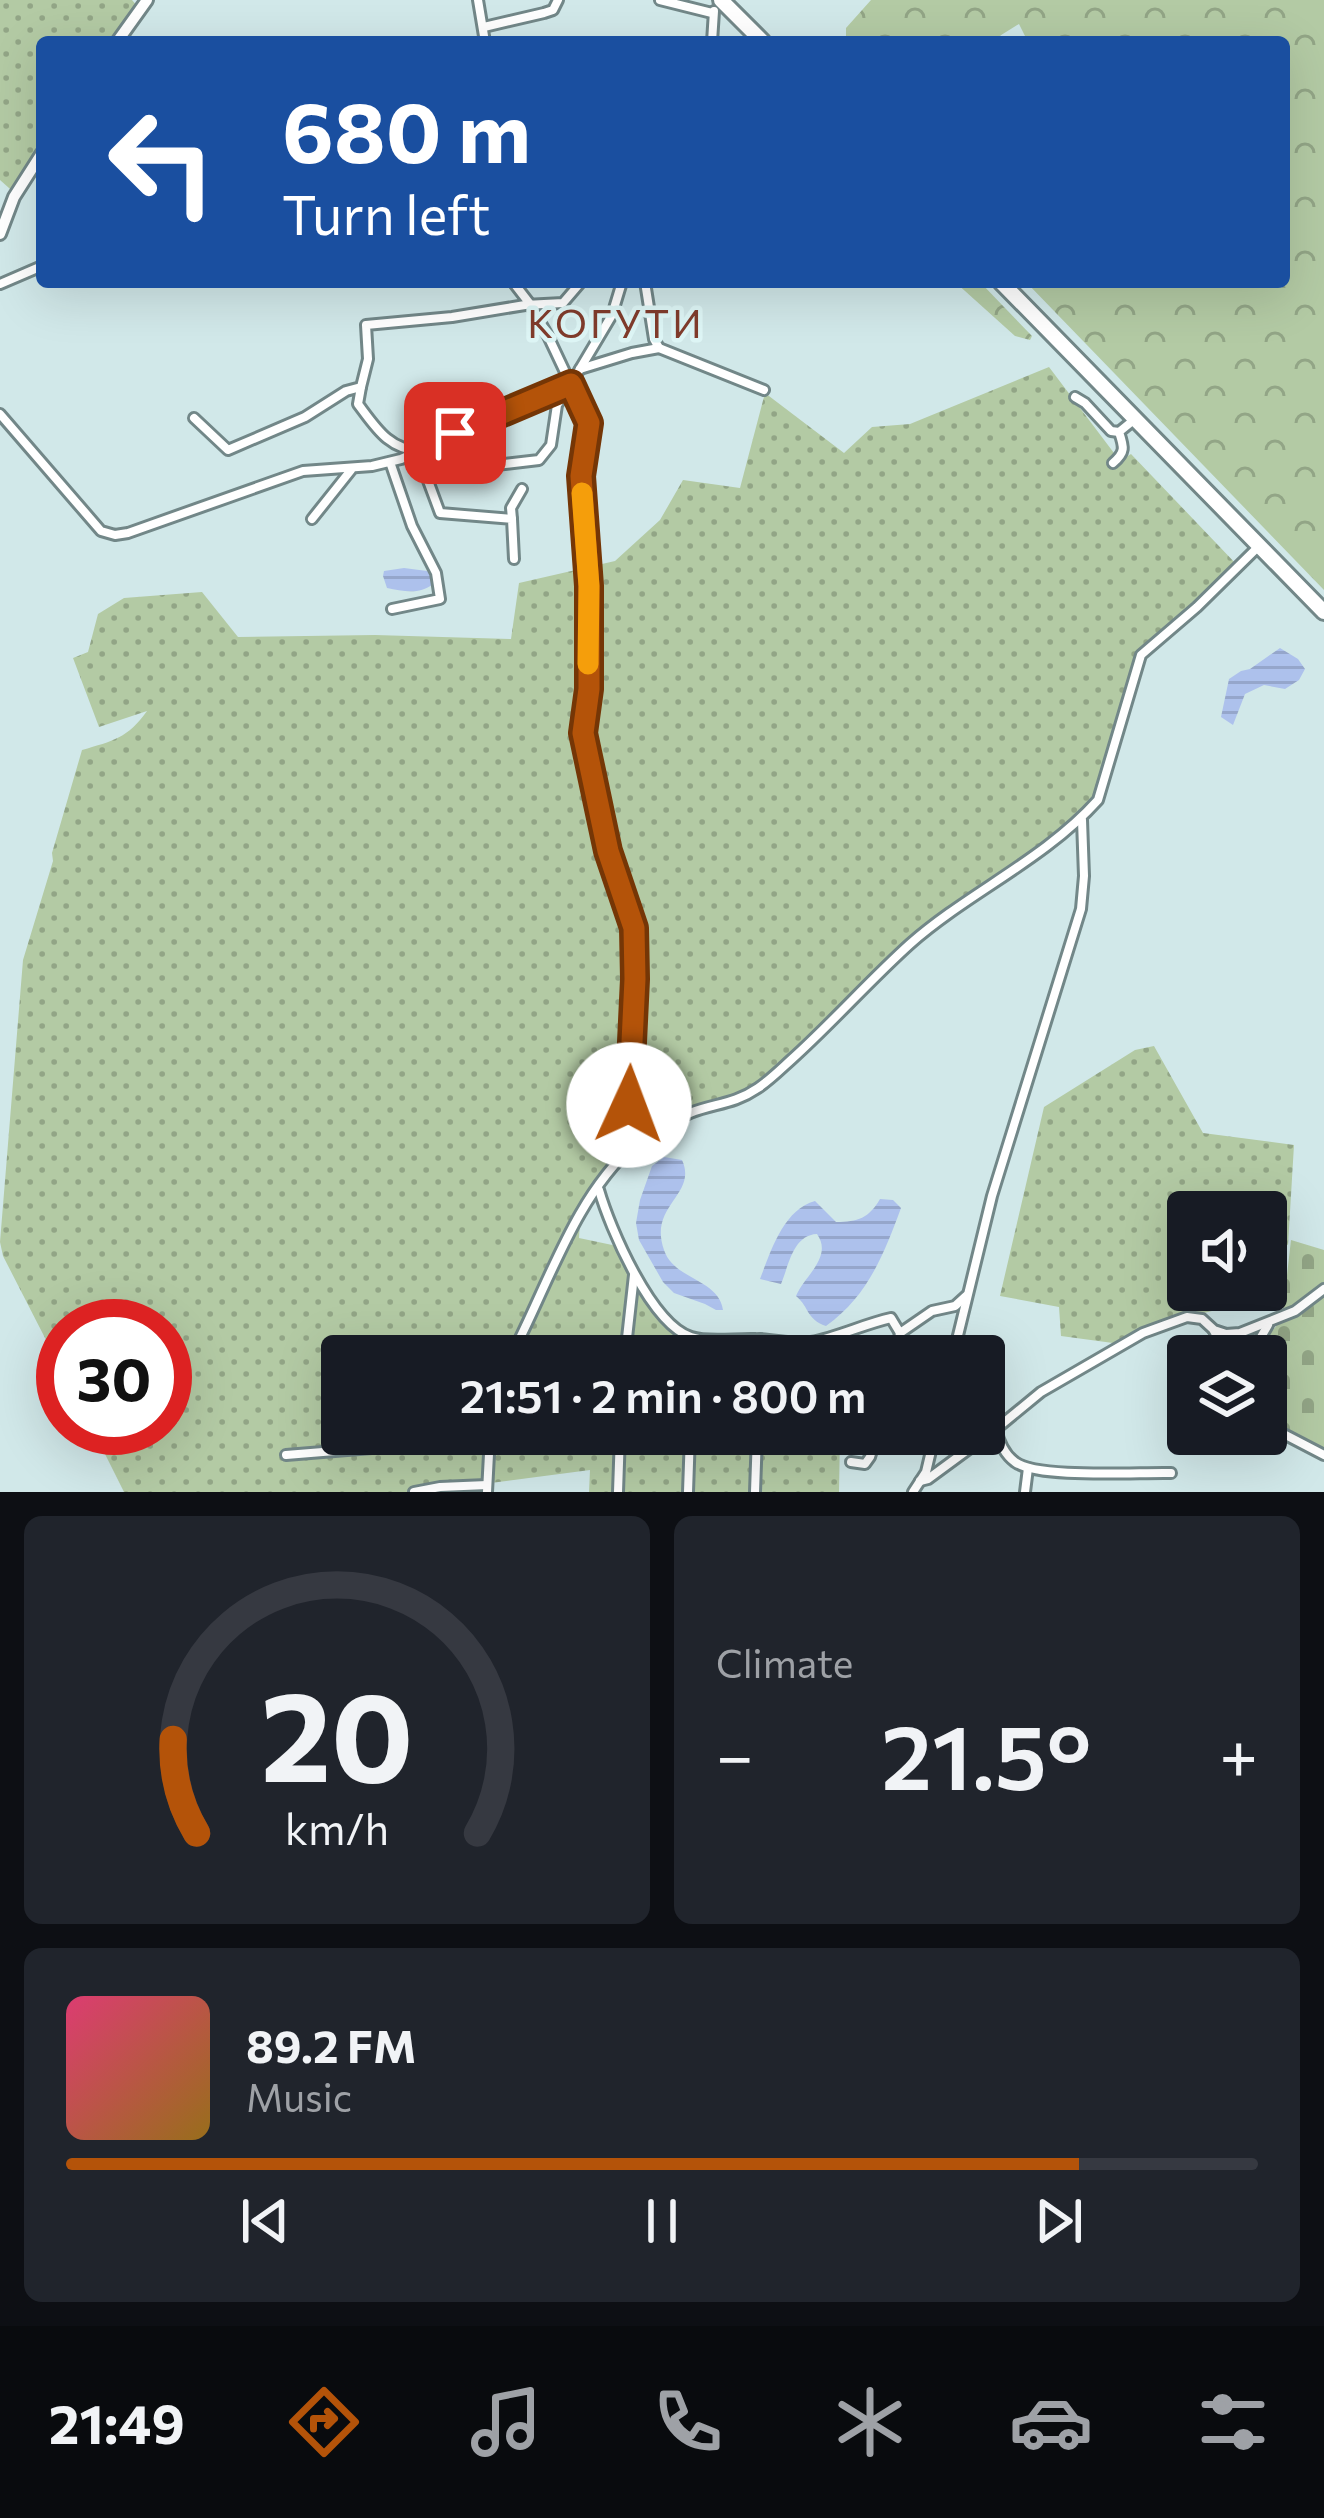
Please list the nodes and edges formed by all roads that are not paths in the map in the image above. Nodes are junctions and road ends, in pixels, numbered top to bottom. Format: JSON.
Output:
{"nodes":[{"id":1,"x":147,"y":0,"type":"edge"},
{"id":2,"x":478,"y":0,"type":"edge"},
{"id":3,"x":558,"y":0,"type":"edge"},
{"id":4,"x":660,"y":0,"type":"edge"},
{"id":5,"x":719,"y":5,"type":"edge"},
{"id":6,"x":484,"y":27,"type":"junction"},
{"id":7,"x":121,"y":36,"type":"edge"},
{"id":8,"x":485,"y":36,"type":"edge"},
{"id":9,"x":713,"y":36,"type":"edge"},
{"id":10,"x":756,"y":36,"type":"edge"},
{"id":11,"x":36,"y":162,"type":"edge"},
{"id":12,"x":0,"y":234,"type":"edge"},
{"id":13,"x":36,"y":269,"type":"edge"},
{"id":14,"x":0,"y":284,"type":"edge"},
{"id":15,"x":518,"y":288,"type":"edge"},
{"id":16,"x":576,"y":288,"type":"edge"},
{"id":17,"x":620,"y":288,"type":"edge"},
{"id":18,"x":646,"y":288,"type":"edge"},
{"id":19,"x":1007,"y":288,"type":"edge"},
{"id":20,"x":530,"y":304,"type":"junction"},
{"id":21,"x":659,"y":348,"type":"junction"},
{"id":22,"x":580,"y":369,"type":"junction"},
{"id":23,"x":571,"y":384,"type":"junction"},
{"id":24,"x":361,"y":387,"type":"junction"},
{"id":25,"x":764,"y":390,"type":"dead end"},
{"id":26,"x":1075,"y":398,"type":"dead end"},
{"id":27,"x":0,"y":414,"type":"edge"},
{"id":28,"x":194,"y":418,"type":"dead end"},
{"id":29,"x":1136,"y":418,"type":"junction"},
{"id":30,"x":1119,"y":432,"type":"junction"},
{"id":31,"x":422,"y":451,"type":"junction"},
{"id":32,"x":390,"y":462,"type":"junction"},
{"id":33,"x":1113,"y":463,"type":"dead end"},
{"id":34,"x":496,"y":465,"type":"dead end"},
{"id":35,"x":352,"y":468,"type":"junction"},
{"id":36,"x":522,"y":489,"type":"dead end"},
{"id":37,"x":311,"y":519,"type":"dead end"},
{"id":38,"x":512,"y":519,"type":"junction"},
{"id":39,"x":1260,"y":545,"type":"junction"},
{"id":40,"x":514,"y":559,"type":"dead end"},
{"id":41,"x":392,"y":609,"type":"dead end"},
{"id":42,"x":1324,"y":611,"type":"edge"},
{"id":43,"x":1082,"y":818,"type":"junction"},
{"id":44,"x":651,"y":1134,"type":"junction"},
{"id":45,"x":598,"y":1189,"type":"junction"},
{"id":46,"x":634,"y":1274,"type":"junction"},
{"id":47,"x":1324,"y":1289,"type":"edge"},
{"id":48,"x":968,"y":1294,"type":"junction"},
{"id":49,"x":1269,"y":1324,"type":"junction"},
{"id":50,"x":1214,"y":1330,"type":"junction"},
{"id":51,"x":900,"y":1333,"type":"joint"},
{"id":52,"x":522,"y":1335,"type":"edge"},
{"id":53,"x":628,"y":1335,"type":"edge"},
{"id":54,"x":688,"y":1335,"type":"edge"},
{"id":55,"x":833,"y":1335,"type":"edge"},
{"id":56,"x":958,"y":1335,"type":"edge"},
{"id":57,"x":1216,"y":1335,"type":"edge"},
{"id":58,"x":1262,"y":1335,"type":"edge"},
{"id":59,"x":1005,"y":1422,"type":"edge"},
{"id":60,"x":1287,"y":1436,"type":"edge"},
{"id":61,"x":1005,"y":1451,"type":"edge"},
{"id":62,"x":321,"y":1452,"type":"edge"},
{"id":63,"x":1324,"y":1454,"type":"edge"},
{"id":64,"x":286,"y":1455,"type":"dead end"},
{"id":65,"x":489,"y":1455,"type":"edge"},
{"id":66,"x":619,"y":1455,"type":"edge"},
{"id":67,"x":689,"y":1455,"type":"edge"},
{"id":68,"x":756,"y":1455,"type":"edge"},
{"id":69,"x":871,"y":1455,"type":"edge"},
{"id":70,"x":930,"y":1455,"type":"edge"},
{"id":71,"x":961,"y":1455,"type":"edge"},
{"id":72,"x":850,"y":1462,"type":"dead end"},
{"id":73,"x":1028,"y":1468,"type":"junction"},
{"id":74,"x":1171,"y":1473,"type":"dead end"},
{"id":75,"x":920,"y":1481,"type":"junction"},
{"id":76,"x":487,"y":1488,"type":"edge"},
{"id":77,"x":414,"y":1492,"type":"edge"},
{"id":78,"x":618,"y":1492,"type":"edge"},
{"id":79,"x":688,"y":1492,"type":"edge"},
{"id":80,"x":755,"y":1492,"type":"edge"},
{"id":81,"x":913,"y":1492,"type":"edge"},
{"id":82,"x":1025,"y":1492,"type":"edge"}],
"edges":[{"from":1,"to":7,"type":"street"},
{"from":2,"to":6,"type":"street"},
{"from":3,"to":6,"type":"street"},
{"from":4,"to":5,"type":"street"},
{"from":5,"to":9,"type":"street"},
{"from":5,"to":10,"type":"highway"},
{"from":6,"to":8,"type":"street"},
{"from":11,"to":12,"type":"street"},
{"from":13,"to":14,"type":"street"},
{"from":15,"to":20,"type":"street"},
{"from":16,"to":20,"type":"street"},
{"from":17,"to":22,"type":"street"},
{"from":18,"to":21,"type":"street"},
{"from":19,"to":29,"type":"highway"},
{"from":20,"to":23,"type":"street"},
{"from":20,"to":24,"type":"street"},
{"from":21,"to":22,"type":"street"},
{"from":21,"to":25,"type":"street"},
{"from":22,"to":23,"type":"street"},
{"from":23,"to":31,"type":"street"},
{"from":23,"to":34,"type":"street"},
{"from":23,"to":44,"type":"street"},
{"from":24,"to":28,"type":"street"},
{"from":24,"to":31,"type":"street"},
{"from":26,"to":30,"type":"street"},
{"from":27,"to":35,"type":"street"},
{"from":29,"to":30,"type":"street"},
{"from":29,"to":39,"type":"highway"},
{"from":30,"to":33,"type":"street"},
{"from":31,"to":32,"type":"street"},
{"from":31,"to":38,"type":"street"},
{"from":32,"to":35,"type":"street"},
{"from":32,"to":41,"type":"street"},
{"from":35,"to":37,"type":"street"},
{"from":36,"to":38,"type":"street"},
{"from":38,"to":40,"type":"street"},
{"from":39,"to":42,"type":"highway"},
{"from":39,"to":43,"type":"street"},
{"from":43,"to":44,"type":"street"},
{"from":43,"to":48,"type":"street"},
{"from":44,"to":45,"type":"street"},
{"from":45,"to":46,"type":"street"},
{"from":45,"to":52,"type":"street"},
{"from":46,"to":53,"type":"street"},
{"from":46,"to":54,"type":"street"},
{"from":47,"to":49,"type":"street"},
{"from":48,"to":51,"type":"street"},
{"from":48,"to":56,"type":"street"},
{"from":49,"to":50,"type":"street"},
{"from":49,"to":58,"type":"street"},
{"from":50,"to":57,"type":"street"},
{"from":50,"to":59,"type":"street"},
{"from":51,"to":55,"type":"street"},
{"from":60,"to":63,"type":"street"},
{"from":61,"to":73,"type":"street"},
{"from":62,"to":64,"type":"street"},
{"from":65,"to":76,"type":"street"},
{"from":66,"to":78,"type":"street"},
{"from":67,"to":79,"type":"street"},
{"from":68,"to":80,"type":"street"},
{"from":69,"to":72,"type":"street"},
{"from":70,"to":75,"type":"street"},
{"from":71,"to":75,"type":"street"},
{"from":73,"to":74,"type":"street"},
{"from":73,"to":82,"type":"street"},
{"from":75,"to":81,"type":"street"},
{"from":76,"to":77,"type":"street"}]}
